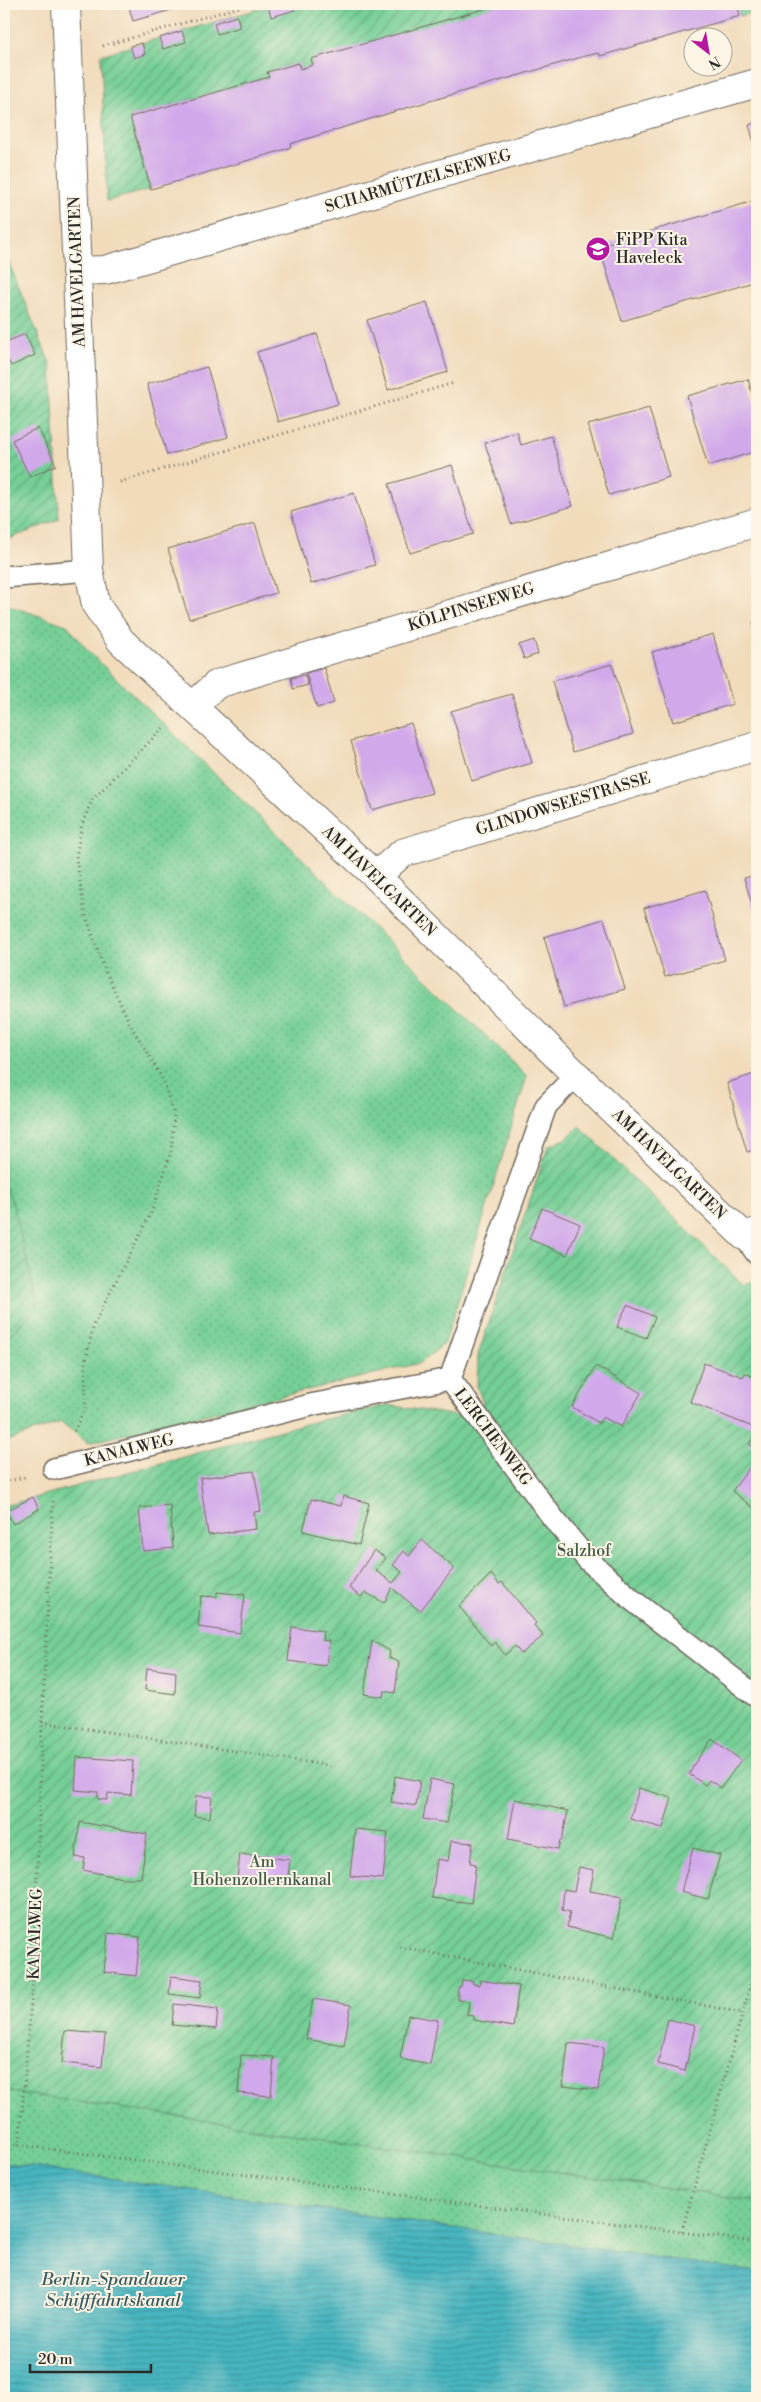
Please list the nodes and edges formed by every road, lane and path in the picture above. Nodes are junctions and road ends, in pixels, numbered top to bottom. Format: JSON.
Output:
{"nodes":[{"id":1,"x":66,"y":4,"type":"edge"},
{"id":2,"x":250,"y":4,"type":"edge"},
{"id":3,"x":68,"y":52,"type":"junction"},
{"id":4,"x":757,"y":83,"type":"edge"},
{"id":5,"x":76,"y":271,"type":"junction"},
{"id":6,"x":454,"y":383,"type":"dead end"},
{"id":7,"x":86,"y":492,"type":"junction"},
{"id":8,"x":757,"y":522,"type":"edge"},
{"id":9,"x":89,"y":570,"type":"junction"},
{"id":10,"x":4,"y":577,"type":"edge"},
{"id":11,"x":193,"y":706,"type":"junction"},
{"id":12,"x":757,"y":746,"type":"edge"},
{"id":13,"x":376,"y":876,"type":"junction"},
{"id":14,"x":576,"y":1075,"type":"junction"},
{"id":15,"x":753,"y":1241,"type":"edge"},
{"id":16,"x":450,"y":1379,"type":"junction"},
{"id":17,"x":54,"y":1469,"type":"junction"},
{"id":18,"x":757,"y":1697,"type":"edge"},
{"id":19,"x":42,"y":1722,"type":"junction"},
{"id":20,"x":333,"y":1766,"type":"dead end"},
{"id":21,"x":400,"y":1947,"type":"dead end"},
{"id":22,"x":757,"y":1961,"type":"edge"},
{"id":23,"x":743,"y":2014,"type":"junction"},
{"id":24,"x":4,"y":2144,"type":"edge"},
{"id":25,"x":19,"y":2146,"type":"junction"},
{"id":26,"x":682,"y":2230,"type":"junction"},
{"id":27,"x":757,"y":2242,"type":"edge"}],
"edges":[{"from":1,"to":3,"type":"street","name":"AM HAVELGARTEN"},
{"from":2,"to":3,"type":"path"},
{"from":3,"to":5,"type":"street","name":"AM HAVELGARTEN"},
{"from":4,"to":5,"type":"street","name":"SCHARMÜTZELSEEWEG"},
{"from":5,"to":7,"type":"street","name":"AM HAVELGARTEN"},
{"from":6,"to":7,"type":"path"},
{"from":7,"to":9,"type":"street","name":"AM HAVELGARTEN"},
{"from":8,"to":11,"type":"street","name":"KÖLPINSEEWEG"},
{"from":9,"to":10,"type":"lane"},
{"from":9,"to":11,"type":"street","name":"AM HAVELGARTEN"},
{"from":11,"to":13,"type":"street","name":"AM HAVELGARTEN"},
{"from":11,"to":17,"type":"path"},
{"from":12,"to":13,"type":"street","name":"GLINDOWSEESTRASSE"},
{"from":13,"to":14,"type":"street","name":"AM HAVELGARTEN"},
{"from":14,"to":15,"type":"street","name":"AM HAVELGARTEN"},
{"from":14,"to":16,"type":"lane","name":"LERCHENWEG"},
{"from":16,"to":17,"type":"lane","name":"KANALWEG"},
{"from":16,"to":18,"type":"lane","name":"LERCHENWEG"},
{"from":17,"to":19,"type":"path","name":"KANALWEG"},
{"from":19,"to":20,"type":"path"},
{"from":19,"to":25,"type":"path","name":"KANALWEG"},
{"from":21,"to":23,"type":"path"},
{"from":22,"to":23,"type":"path"},
{"from":23,"to":26,"type":"path"},
{"from":24,"to":25,"type":"path"},
{"from":25,"to":26,"type":"path"},
{"from":26,"to":27,"type":"path"}]}
